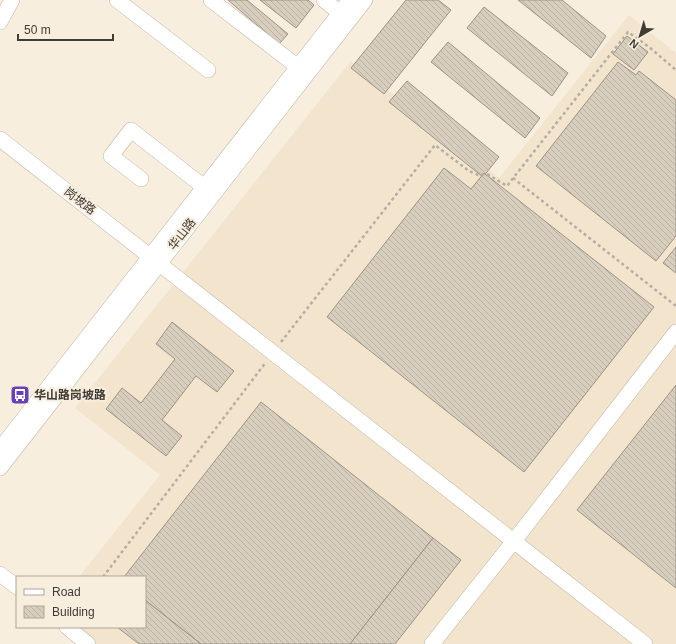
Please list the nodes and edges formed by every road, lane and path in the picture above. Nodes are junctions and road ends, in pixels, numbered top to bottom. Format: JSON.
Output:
{"nodes":[{"id":1,"x":12,"y":0,"type":"edge"},
{"id":2,"x":117,"y":0,"type":"edge"},
{"id":3,"x":211,"y":0,"type":"edge"},
{"id":4,"x":324,"y":0,"type":"edge"},
{"id":5,"x":350,"y":0,"type":"edge"},
{"id":6,"x":365,"y":0,"type":"edge"},
{"id":7,"x":340,"y":13,"type":"junction"},
{"id":8,"x":0,"y":22,"type":"edge"},
{"id":9,"x":298,"y":67,"type":"junction"},
{"id":10,"x":208,"y":70,"type":"dead end"},
{"id":11,"x":676,"y":70,"type":"edge"},
{"id":12,"x":0,"y":139,"type":"edge"},
{"id":13,"x":513,"y":178,"type":"junction"},
{"id":14,"x":141,"y":179,"type":"dead end"},
{"id":15,"x":204,"y":187,"type":"junction"},
{"id":16,"x":155,"y":260,"type":"junction"},
{"id":17,"x":676,"y":306,"type":"edge"},
{"id":18,"x":676,"y":332,"type":"edge"},
{"id":19,"x":273,"y":353,"type":"junction"},
{"id":20,"x":0,"y":449,"type":"edge"},
{"id":21,"x":0,"y":468,"type":"edge"},
{"id":22,"x":514,"y":541,"type":"junction"},
{"id":23,"x":0,"y":574,"type":"edge"},
{"id":24,"x":104,"y":576,"type":"edge"},
{"id":25,"x":16,"y":586,"type":"edge"},
{"id":26,"x":68,"y":628,"type":"edge"},
{"id":27,"x":88,"y":644,"type":"edge"},
{"id":28,"x":432,"y":644,"type":"edge"},
{"id":29,"x":644,"y":644,"type":"edge"}],
"edges":[{"from":1,"to":8,"type":"street"},
{"from":2,"to":10,"type":"street"},
{"from":3,"to":9,"type":"street"},
{"from":4,"to":7,"type":"street"},
{"from":5,"to":7,"type":"street","name":"华山路"},
{"from":6,"to":16,"type":"street","name":"华山路"},
{"from":7,"to":9,"type":"street","name":"华山路"},
{"from":9,"to":15,"type":"street","name":"华山路"},
{"from":11,"to":13,"type":"path"},
{"from":12,"to":16,"type":"street","name":"岗坡路"},
{"from":13,"to":17,"type":"path"},
{"from":13,"to":19,"type":"path"},
{"from":14,"to":15,"type":"street"},
{"from":15,"to":16,"type":"street","name":"华山路"},
{"from":16,"to":19,"type":"street","name":"岗坡路"},
{"from":16,"to":20,"type":"street","name":"华山路"},
{"from":16,"to":21,"type":"street","name":"华山路"},
{"from":18,"to":22,"type":"street"},
{"from":19,"to":22,"type":"street","name":"岗坡路"},
{"from":19,"to":24,"type":"path"},
{"from":22,"to":28,"type":"street"},
{"from":22,"to":29,"type":"street","name":"岗坡路"},
{"from":23,"to":25,"type":"street"},
{"from":26,"to":27,"type":"street"}]}
